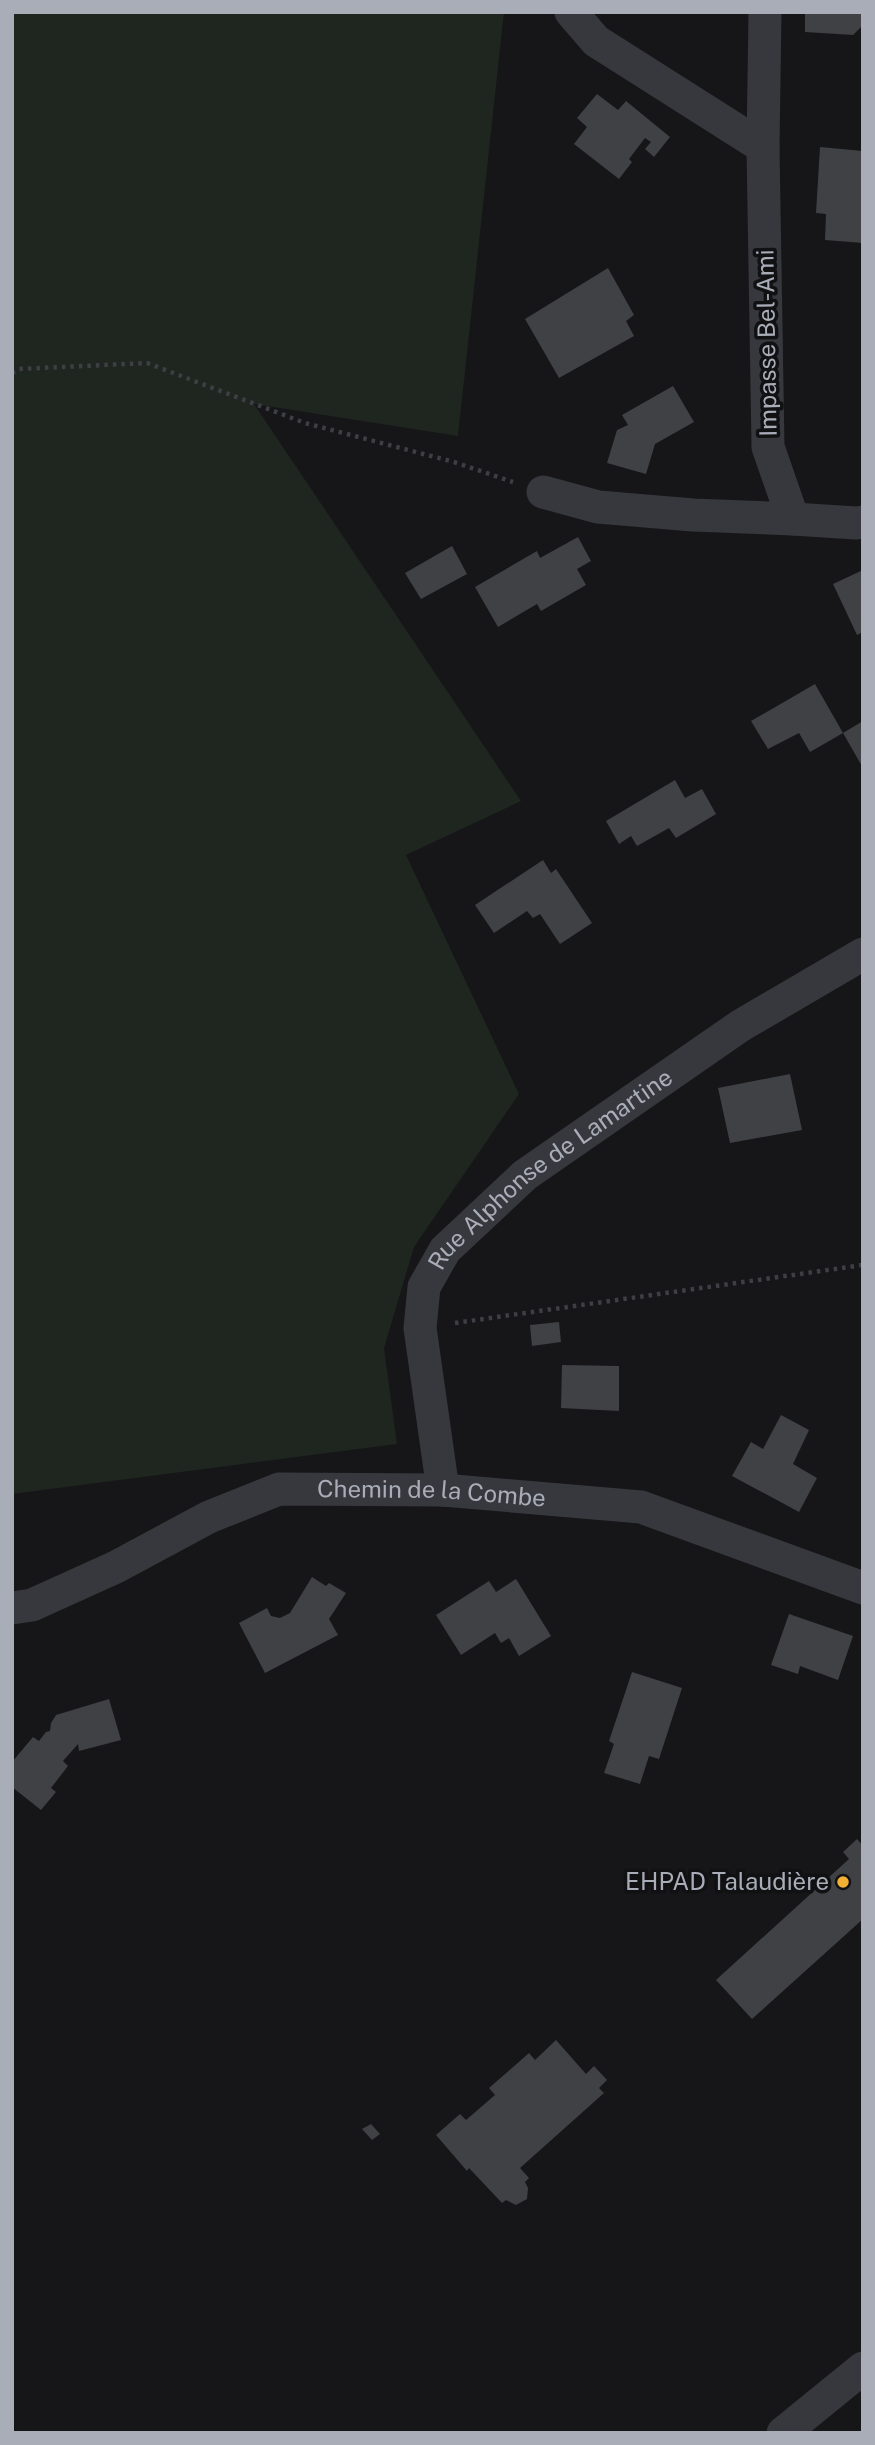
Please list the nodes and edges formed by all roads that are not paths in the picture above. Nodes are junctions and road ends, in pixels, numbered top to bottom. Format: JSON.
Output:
{"nodes":[{"id":1,"x":571,"y":12,"type":"edge"},
{"id":2,"x":765,"y":12,"type":"edge"},
{"id":3,"x":763,"y":147,"type":"junction"},
{"id":4,"x":543,"y":492,"type":"road end"},
{"id":5,"x":793,"y":519,"type":"junction"},
{"id":6,"x":863,"y":522,"type":"edge"},
{"id":7,"x":863,"y":954,"type":"edge"},
{"id":8,"x":443,"y":1490,"type":"junction"},
{"id":9,"x":863,"y":1588,"type":"edge"},
{"id":10,"x":12,"y":1608,"type":"edge"},
{"id":11,"x":863,"y":2368,"type":"edge"},
{"id":12,"x":783,"y":2433,"type":"edge"}],
"edges":[{"from":1,"to":3,"type":"street"},
{"from":2,"to":3,"type":"street","name":"Impasse Bel-Ami"},
{"from":3,"to":5,"type":"street","name":"Impasse Bel-Ami"},
{"from":4,"to":5,"type":"street"},
{"from":5,"to":6,"type":"street"},
{"from":7,"to":8,"type":"street","name":"Rue Alphonse de Lamartine"},
{"from":8,"to":9,"type":"street","name":"Chemin de la Combe"},
{"from":8,"to":10,"type":"street","name":"Chemin de la Combe"},
{"from":11,"to":12,"type":"street"}]}
